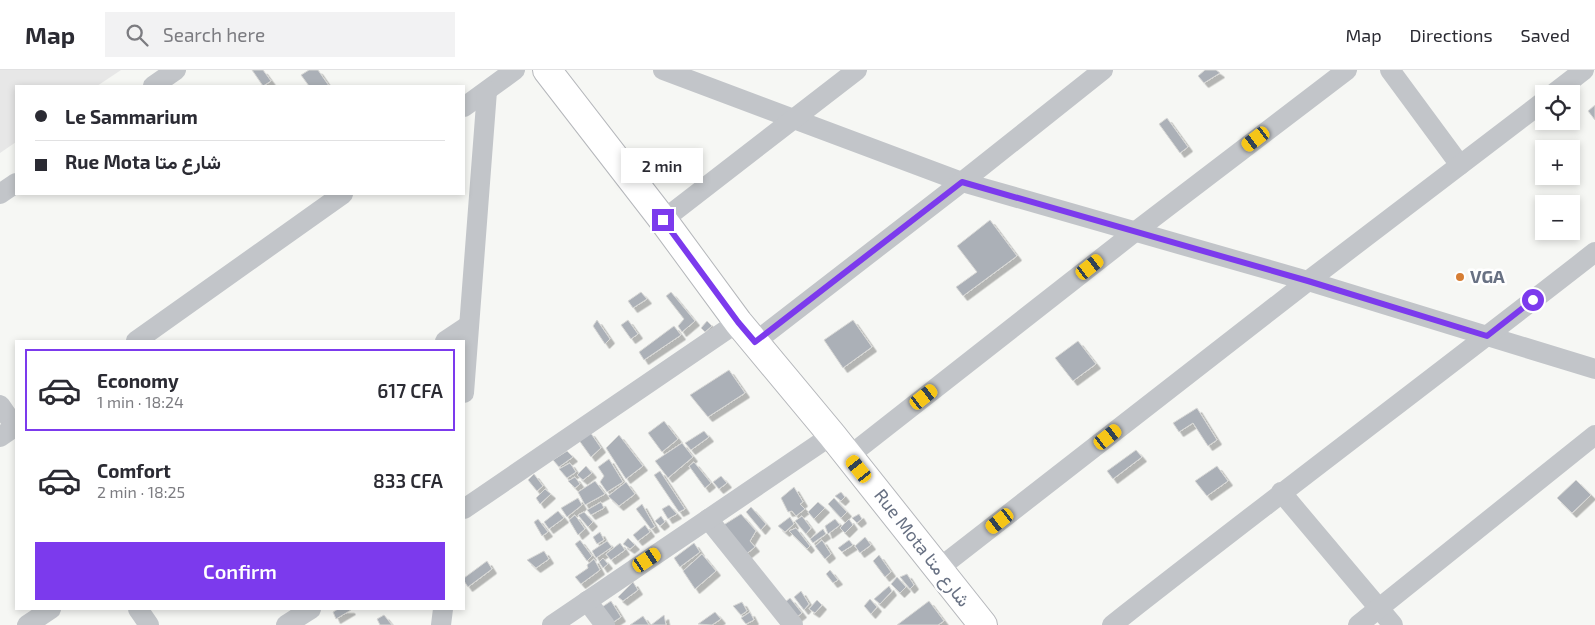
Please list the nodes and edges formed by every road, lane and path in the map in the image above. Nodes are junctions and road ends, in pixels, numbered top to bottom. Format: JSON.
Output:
{"nodes":[{"id":1,"x":176,"y":70,"type":"edge"},
{"id":2,"x":515,"y":70,"type":"edge"},
{"id":3,"x":547,"y":70,"type":"edge"},
{"id":4,"x":663,"y":70,"type":"edge"},
{"id":5,"x":856,"y":70,"type":"edge"},
{"id":6,"x":1103,"y":70,"type":"edge"},
{"id":7,"x":1347,"y":70,"type":"edge"},
{"id":8,"x":1390,"y":70,"type":"edge"},
{"id":9,"x":1584,"y":70,"type":"edge"},
{"id":10,"x":154,"y":85,"type":"edge"},
{"id":11,"x":1565,"y":85,"type":"edge"},
{"id":12,"x":487,"y":91,"type":"junction"},
{"id":13,"x":465,"y":106,"type":"edge"},
{"id":14,"x":1535,"y":108,"type":"edge"},
{"id":15,"x":795,"y":119,"type":"junction"},
{"id":16,"x":1460,"y":165,"type":"junction"},
{"id":17,"x":962,"y":182,"type":"junction"},
{"id":18,"x":15,"y":184,"type":"edge"},
{"id":19,"x":0,"y":194,"type":"edge"},
{"id":20,"x":341,"y":195,"type":"edge"},
{"id":21,"x":663,"y":220,"type":"junction"},
{"id":22,"x":1136,"y":231,"type":"junction"},
{"id":23,"x":1595,"y":252,"type":"edge"},
{"id":24,"x":1308,"y":281,"type":"junction"},
{"id":25,"x":469,"y":325,"type":"junction"},
{"id":26,"x":746,"y":332,"type":"junction"},
{"id":27,"x":1487,"y":336,"type":"junction"},
{"id":28,"x":137,"y":340,"type":"edge"},
{"id":29,"x":446,"y":340,"type":"edge"},
{"id":30,"x":1595,"y":369,"type":"edge"},
{"id":31,"x":465,"y":379,"type":"edge"},
{"id":32,"x":0,"y":405,"type":"edge"},
{"id":33,"x":15,"y":426,"type":"edge"},
{"id":34,"x":15,"y":428,"type":"edge"},
{"id":35,"x":832,"y":435,"type":"junction"},
{"id":36,"x":1595,"y":435,"type":"edge"},
{"id":37,"x":0,"y":437,"type":"edge"},
{"id":38,"x":849,"y":456,"type":"junction"},
{"id":39,"x":1281,"y":492,"type":"junction"},
{"id":40,"x":465,"y":508,"type":"edge"},
{"id":41,"x":708,"y":519,"type":"junction"},
{"id":42,"x":938,"y":569,"type":"junction"},
{"id":43,"x":587,"y":601,"type":"junction"},
{"id":44,"x":1379,"y":608,"type":"junction"},
{"id":45,"x":50,"y":610,"type":"edge"},
{"id":46,"x":139,"y":610,"type":"edge"},
{"id":47,"x":309,"y":610,"type":"edge"},
{"id":48,"x":443,"y":610,"type":"edge"},
{"id":49,"x":27,"y":625,"type":"edge"},
{"id":50,"x":149,"y":625,"type":"edge"},
{"id":51,"x":286,"y":625,"type":"edge"},
{"id":52,"x":441,"y":625,"type":"edge"},
{"id":53,"x":552,"y":625,"type":"edge"},
{"id":54,"x":605,"y":625,"type":"edge"},
{"id":55,"x":793,"y":625,"type":"edge"},
{"id":56,"x":983,"y":625,"type":"edge"},
{"id":57,"x":1112,"y":625,"type":"edge"},
{"id":58,"x":1358,"y":625,"type":"edge"},
{"id":59,"x":1393,"y":625,"type":"edge"}],
"edges":[{"from":1,"to":10,"type":"street"},
{"from":2,"to":12,"type":"street"},
{"from":3,"to":21,"type":"highway","name":"Rue Mota شارع متا"},
{"from":4,"to":15,"type":"street"},
{"from":5,"to":15,"type":"street"},
{"from":6,"to":17,"type":"street"},
{"from":7,"to":22,"type":"street"},
{"from":8,"to":16,"type":"street"},
{"from":9,"to":11,"type":"street"},
{"from":12,"to":13,"type":"street"},
{"from":12,"to":25,"type":"street"},
{"from":14,"to":16,"type":"street"},
{"from":15,"to":17,"type":"street"},
{"from":15,"to":21,"type":"street"},
{"from":16,"to":24,"type":"street"},
{"from":17,"to":22,"type":"street"},
{"from":17,"to":26,"type":"street"},
{"from":18,"to":19,"type":"street"},
{"from":20,"to":28,"type":"street"},
{"from":21,"to":26,"type":"highway","name":"Rue Mota شارع متا"},
{"from":22,"to":24,"type":"street"},
{"from":22,"to":38,"type":"street"},
{"from":23,"to":27,"type":"street"},
{"from":24,"to":27,"type":"street"},
{"from":24,"to":42,"type":"street"},
{"from":25,"to":29,"type":"street"},
{"from":25,"to":31,"type":"street"},
{"from":26,"to":35,"type":"highway","name":"Rue Mota شارع متا"},
{"from":26,"to":40,"type":"street"},
{"from":27,"to":30,"type":"street"},
{"from":27,"to":39,"type":"street"},
{"from":32,"to":33,"type":"street"},
{"from":34,"to":37,"type":"street"},
{"from":35,"to":38,"type":"highway","name":"Rue Mota شارع متا"},
{"from":35,"to":41,"type":"street"},
{"from":36,"to":44,"type":"street"},
{"from":38,"to":42,"type":"highway","name":"Rue Mota شارع متا"},
{"from":39,"to":44,"type":"street"},
{"from":39,"to":57,"type":"street"},
{"from":41,"to":43,"type":"street"},
{"from":41,"to":55,"type":"street"},
{"from":42,"to":56,"type":"highway","name":"Rue Mota شارع متا"},
{"from":43,"to":53,"type":"street"},
{"from":43,"to":54,"type":"street"},
{"from":44,"to":58,"type":"street"},
{"from":44,"to":59,"type":"street"},
{"from":45,"to":49,"type":"street"},
{"from":46,"to":50,"type":"street"},
{"from":47,"to":51,"type":"street"},
{"from":48,"to":52,"type":"street"}]}
